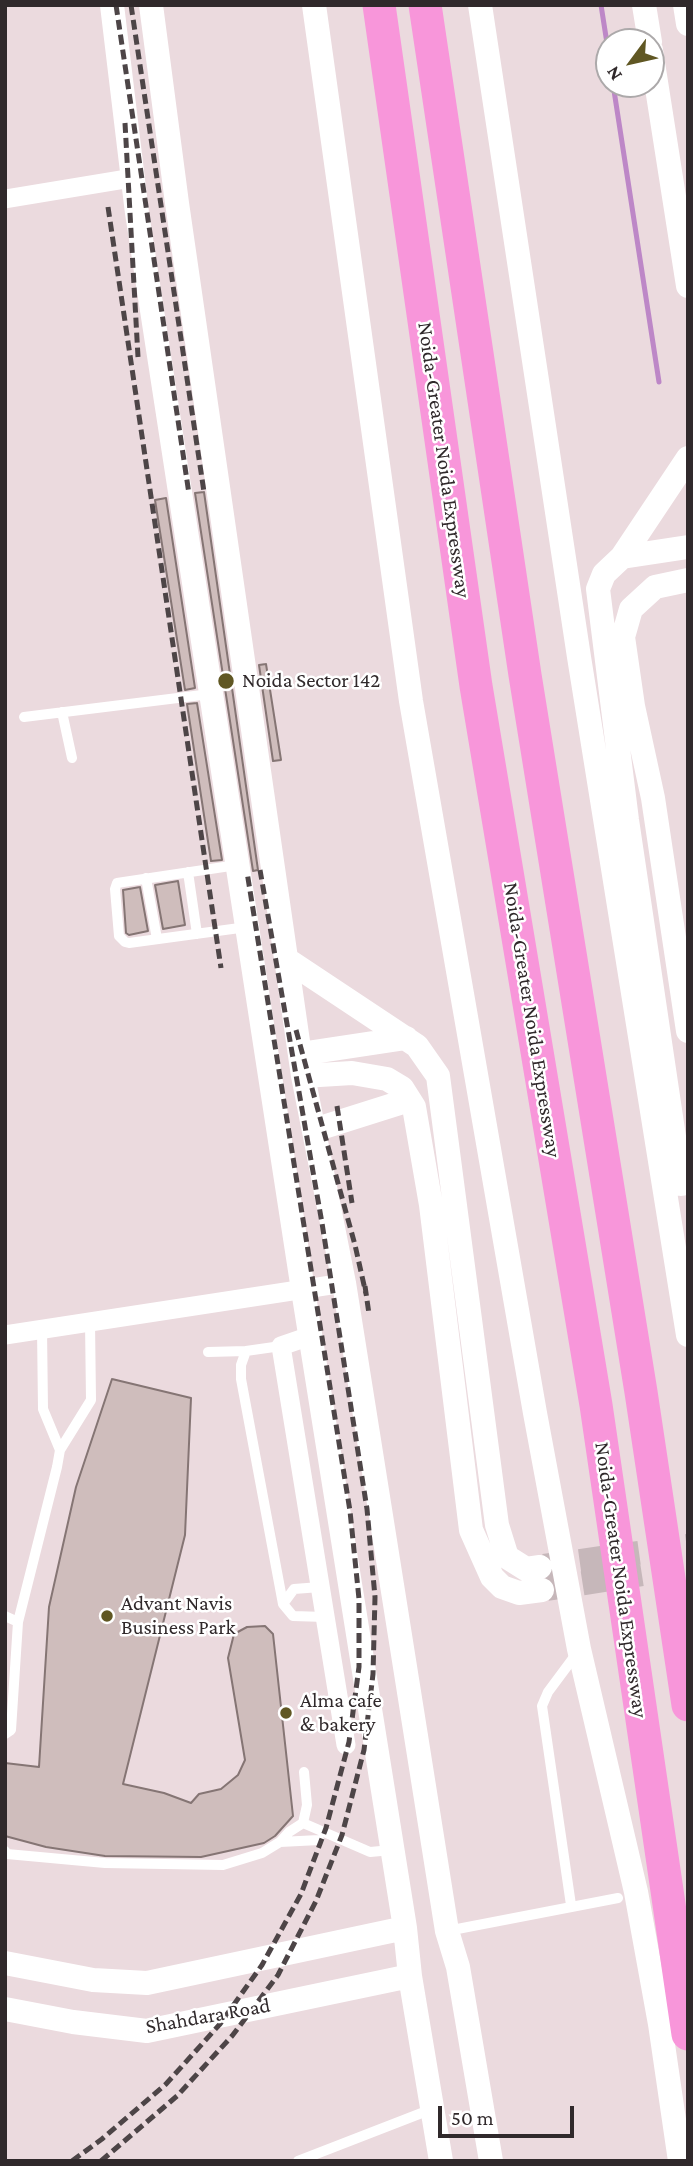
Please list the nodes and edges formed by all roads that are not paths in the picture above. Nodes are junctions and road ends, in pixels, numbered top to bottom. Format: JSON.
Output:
{"nodes":[{"id":1,"x":112,"y":5,"type":"edge"},
{"id":2,"x":151,"y":5,"type":"edge"},
{"id":3,"x":314,"y":5,"type":"edge"},
{"id":4,"x":379,"y":5,"type":"edge"},
{"id":5,"x":425,"y":5,"type":"edge"},
{"id":6,"x":480,"y":5,"type":"edge"},
{"id":7,"x":644,"y":5,"type":"edge"},
{"id":8,"x":685,"y":5,"type":"edge"},
{"id":9,"x":688,"y":24,"type":"edge"},
{"id":10,"x":648,"y":28,"type":"edge"},
{"id":11,"x":659,"y":98,"type":"edge"},
{"id":12,"x":132,"y":178,"type":"junction"},
{"id":13,"x":5,"y":200,"type":"edge"},
{"id":14,"x":688,"y":286,"type":"edge"},
{"id":15,"x":688,"y":458,"type":"edge"},
{"id":16,"x":688,"y":547,"type":"edge"},
{"id":17,"x":622,"y":557,"type":"junction"},
{"id":18,"x":688,"y":580,"type":"edge"},
{"id":19,"x":211,"y":694,"type":"junction"},
{"id":20,"x":62,"y":712,"type":"junction"},
{"id":21,"x":24,"y":717,"type":"dead end"},
{"id":22,"x":72,"y":758,"type":"dead end"},
{"id":23,"x":238,"y":865,"type":"junction"},
{"id":24,"x":188,"y":872,"type":"junction"},
{"id":25,"x":146,"y":878,"type":"junction"},
{"id":26,"x":248,"y":927,"type":"junction"},
{"id":27,"x":197,"y":934,"type":"junction"},
{"id":28,"x":157,"y":939,"type":"junction"},
{"id":29,"x":286,"y":959,"type":"junction"},
{"id":30,"x":688,"y":1031,"type":"edge"},
{"id":31,"x":406,"y":1038,"type":"junction"},
{"id":32,"x":302,"y":1065,"type":"junction"},
{"id":33,"x":409,"y":1100,"type":"junction"},
{"id":34,"x":314,"y":1130,"type":"junction"},
{"id":35,"x":688,"y":1233,"type":"edge"},
{"id":36,"x":344,"y":1283,"type":"junction"},
{"id":37,"x":303,"y":1290,"type":"junction"},
{"id":38,"x":90,"y":1322,"type":"junction"},
{"id":39,"x":42,"y":1329,"type":"junction"},
{"id":40,"x":5,"y":1335,"type":"edge"},
{"id":41,"x":688,"y":1335,"type":"edge"},
{"id":42,"x":310,"y":1336,"type":"junction"},
{"id":43,"x":281,"y":1346,"type":"junction"},
{"id":44,"x":246,"y":1351,"type":"junction"},
{"id":45,"x":208,"y":1352,"type":"dead end"},
{"id":46,"x":60,"y":1450,"type":"junction"},
{"id":47,"x":320,"y":1587,"type":"junction"},
{"id":48,"x":283,"y":1604,"type":"junction"},
{"id":49,"x":5,"y":1616,"type":"edge"},
{"id":50,"x":325,"y":1616,"type":"junction"},
{"id":51,"x":18,"y":1622,"type":"junction"},
{"id":52,"x":579,"y":1649,"type":"junction"},
{"id":53,"x":688,"y":1705,"type":"edge"},
{"id":54,"x":5,"y":1734,"type":"edge"},
{"id":55,"x":346,"y":1745,"type":"dead end"},
{"id":56,"x":304,"y":1772,"type":"dead end"},
{"id":57,"x":303,"y":1823,"type":"junction"},
{"id":58,"x":319,"y":1840,"type":"dead end"},
{"id":59,"x":280,"y":1842,"type":"junction"},
{"id":60,"x":393,"y":1850,"type":"junction"},
{"id":61,"x":5,"y":1851,"type":"edge"},
{"id":62,"x":618,"y":1898,"type":"dead end"},
{"id":63,"x":570,"y":1905,"type":"junction"},
{"id":64,"x":405,"y":1928,"type":"junction"},
{"id":65,"x":447,"y":1931,"type":"junction"},
{"id":66,"x":5,"y":1963,"type":"edge"},
{"id":67,"x":410,"y":1976,"type":"junction"},
{"id":68,"x":5,"y":2009,"type":"edge"},
{"id":69,"x":678,"y":2026,"type":"edge"},
{"id":70,"x":434,"y":2115,"type":"junction"},
{"id":71,"x":298,"y":2161,"type":"edge"},
{"id":72,"x":441,"y":2161,"type":"edge"},
{"id":73,"x":491,"y":2161,"type":"edge"},
{"id":74,"x":680,"y":2161,"type":"edge"}],
"edges":[{"from":1,"to":12,"type":"street"},
{"from":2,"to":29,"type":"street"},
{"from":3,"to":52,"type":"street"},
{"from":4,"to":69,"type":"highway","name":"Noida-Greater Noida Expressway"},
{"from":5,"to":53,"type":"highway"},
{"from":6,"to":41,"type":"street"},
{"from":7,"to":10,"type":"street"},
{"from":8,"to":9,"type":"street"},
{"from":11,"to":14,"type":"street"},
{"from":12,"to":13,"type":"street"},
{"from":12,"to":19,"type":"street"},
{"from":15,"to":17,"type":"street"},
{"from":16,"to":17,"type":"street"},
{"from":17,"to":35,"type":"street"},
{"from":18,"to":30,"type":"street"},
{"from":19,"to":20,"type":"lane"},
{"from":19,"to":23,"type":"street"},
{"from":20,"to":21,"type":"lane"},
{"from":20,"to":22,"type":"lane"},
{"from":23,"to":24,"type":"lane"},
{"from":23,"to":26,"type":"street"},
{"from":24,"to":25,"type":"lane"},
{"from":24,"to":27,"type":"lane"},
{"from":25,"to":28,"type":"lane"},
{"from":25,"to":28,"type":"lane"},
{"from":26,"to":27,"type":"lane"},
{"from":26,"to":37,"type":"street"},
{"from":27,"to":28,"type":"lane"},
{"from":29,"to":31,"type":"street"},
{"from":29,"to":32,"type":"street"},
{"from":31,"to":32,"type":"street"},
{"from":31,"to":33,"type":"street"},
{"from":32,"to":33,"type":"street"},
{"from":32,"to":34,"type":"street"},
{"from":33,"to":34,"type":"street"},
{"from":34,"to":36,"type":"street"},
{"from":36,"to":37,"type":"street"},
{"from":36,"to":65,"type":"street"},
{"from":37,"to":38,"type":"street"},
{"from":37,"to":42,"type":"street"},
{"from":38,"to":39,"type":"street"},
{"from":38,"to":46,"type":"lane"},
{"from":39,"to":40,"type":"street"},
{"from":39,"to":46,"type":"lane"},
{"from":42,"to":43,"type":"street"},
{"from":42,"to":60,"type":"street"},
{"from":43,"to":44,"type":"lane"},
{"from":43,"to":47,"type":"street"},
{"from":44,"to":45,"type":"lane"},
{"from":44,"to":48,"type":"lane"},
{"from":46,"to":51,"type":"lane"},
{"from":47,"to":48,"type":"lane"},
{"from":47,"to":50,"type":"street"},
{"from":48,"to":50,"type":"lane"},
{"from":49,"to":51,"type":"lane"},
{"from":50,"to":55,"type":"street"},
{"from":51,"to":54,"type":"lane"},
{"from":52,"to":63,"type":"lane"},
{"from":52,"to":69,"type":"street"},
{"from":56,"to":57,"type":"lane"},
{"from":57,"to":59,"type":"lane"},
{"from":57,"to":60,"type":"lane"},
{"from":58,"to":59,"type":"lane"},
{"from":59,"to":61,"type":"lane"},
{"from":60,"to":64,"type":"street"},
{"from":62,"to":63,"type":"lane"},
{"from":63,"to":65,"type":"lane"},
{"from":64,"to":66,"type":"street","name":"Shahdara Road"},
{"from":64,"to":67,"type":"street"},
{"from":65,"to":73,"type":"street"},
{"from":67,"to":68,"type":"street","name":"Shahdara Road"},
{"from":67,"to":70,"type":"street"},
{"from":69,"to":74,"type":"street"},
{"from":70,"to":71,"type":"lane"},
{"from":70,"to":72,"type":"street"}]}
